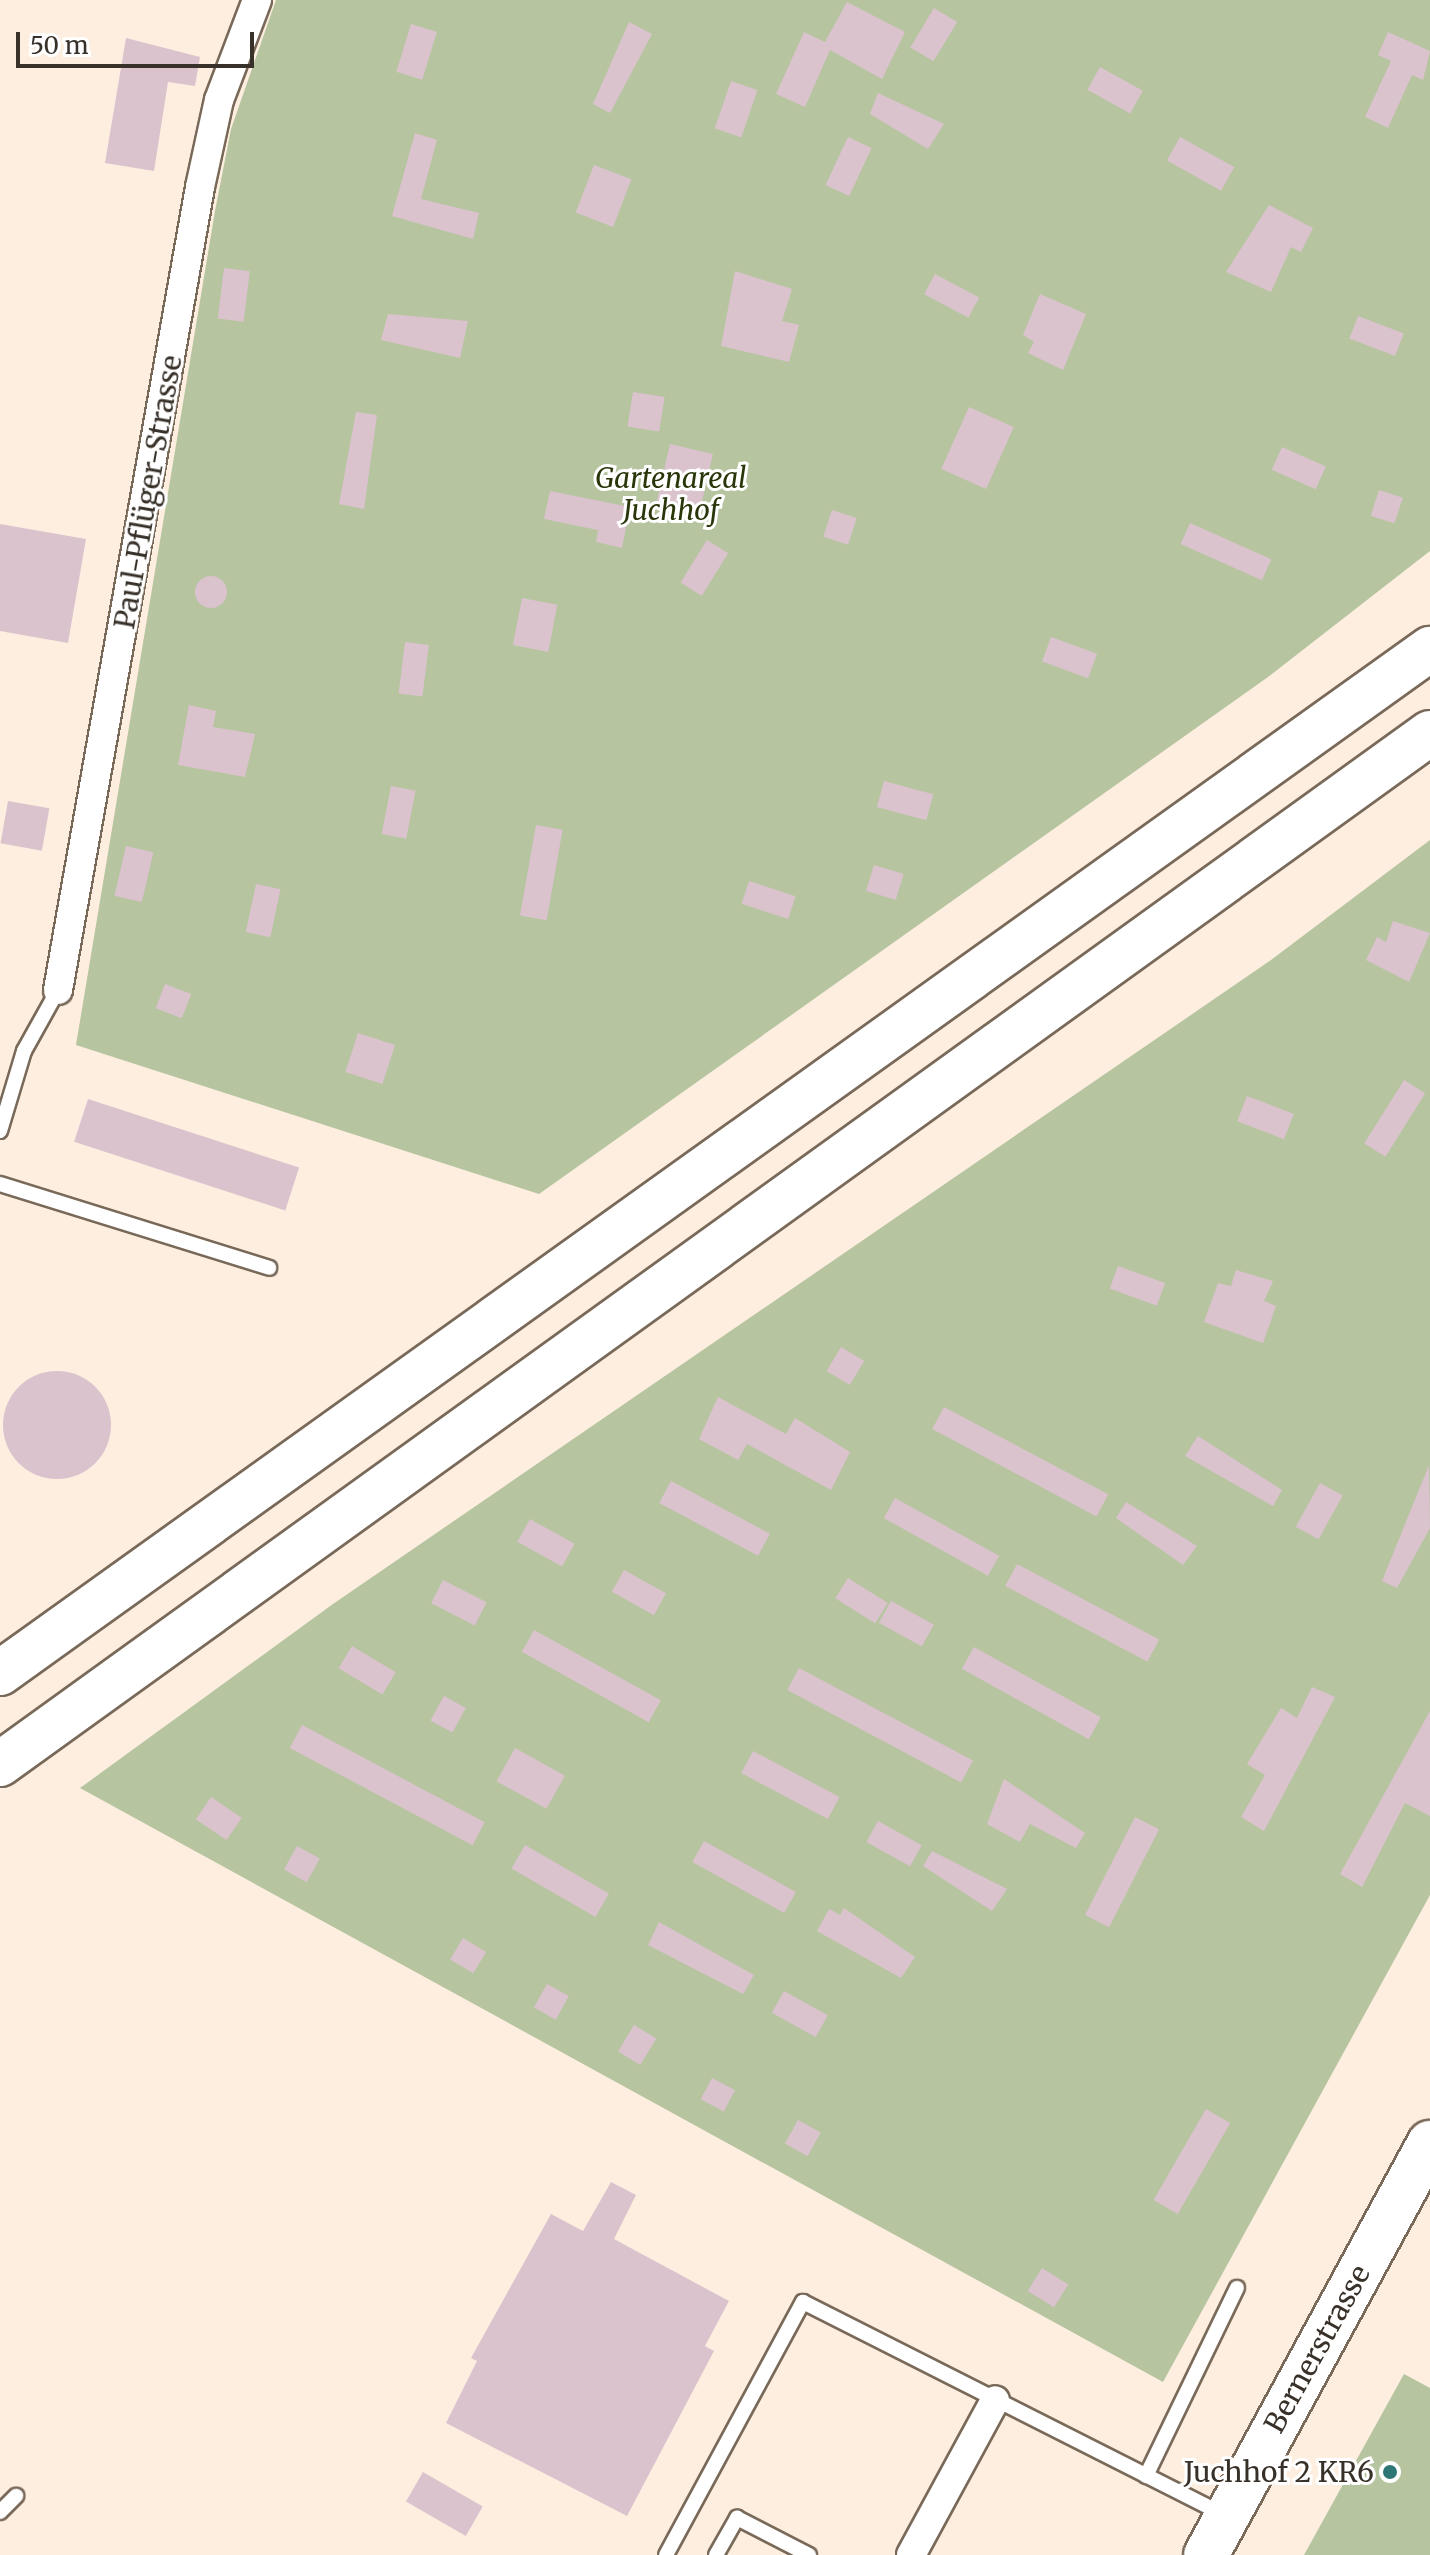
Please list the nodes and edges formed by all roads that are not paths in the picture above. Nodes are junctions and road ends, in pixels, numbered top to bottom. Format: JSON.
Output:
{"nodes":[{"id":1,"x":257,"y":0,"type":"edge"},
{"id":2,"x":1430,"y":649,"type":"edge"},
{"id":3,"x":1430,"y":733,"type":"edge"},
{"id":4,"x":58,"y":990,"type":"joint"},
{"id":5,"x":0,"y":1131,"type":"edge"},
{"id":6,"x":0,"y":1184,"type":"edge"},
{"id":7,"x":269,"y":1268,"type":"dead end"},
{"id":8,"x":0,"y":1673,"type":"edge"},
{"id":9,"x":0,"y":1764,"type":"edge"},
{"id":10,"x":1430,"y":2143,"type":"edge"},
{"id":11,"x":1237,"y":2288,"type":"dead end"},
{"id":12,"x":995,"y":2400,"type":"junction"},
{"id":13,"x":1146,"y":2476,"type":"junction"},
{"id":14,"x":16,"y":2496,"type":"dead end"},
{"id":15,"x":0,"y":2512,"type":"edge"},
{"id":16,"x":1227,"y":2516,"type":"junction"},
{"id":17,"x":666,"y":2555,"type":"edge"},
{"id":18,"x":716,"y":2555,"type":"edge"},
{"id":19,"x":809,"y":2555,"type":"edge"},
{"id":20,"x":911,"y":2555,"type":"edge"},
{"id":21,"x":1206,"y":2555,"type":"edge"}],
"edges":[{"from":1,"to":4,"type":"street","name":"Paul-Pflüger-Strasse"},
{"from":2,"to":8,"type":"main road"},
{"from":3,"to":9,"type":"main road"},
{"from":4,"to":5,"type":"lane"},
{"from":6,"to":7,"type":"lane"},
{"from":10,"to":16,"type":"main road","name":"Bernerstrasse"},
{"from":11,"to":13,"type":"lane"},
{"from":12,"to":13,"type":"lane"},
{"from":12,"to":17,"type":"lane"},
{"from":12,"to":20,"type":"street"},
{"from":13,"to":16,"type":"lane"},
{"from":14,"to":15,"type":"lane"},
{"from":16,"to":21,"type":"main road","name":"Bernerstrasse"},
{"from":18,"to":19,"type":"lane"}]}
